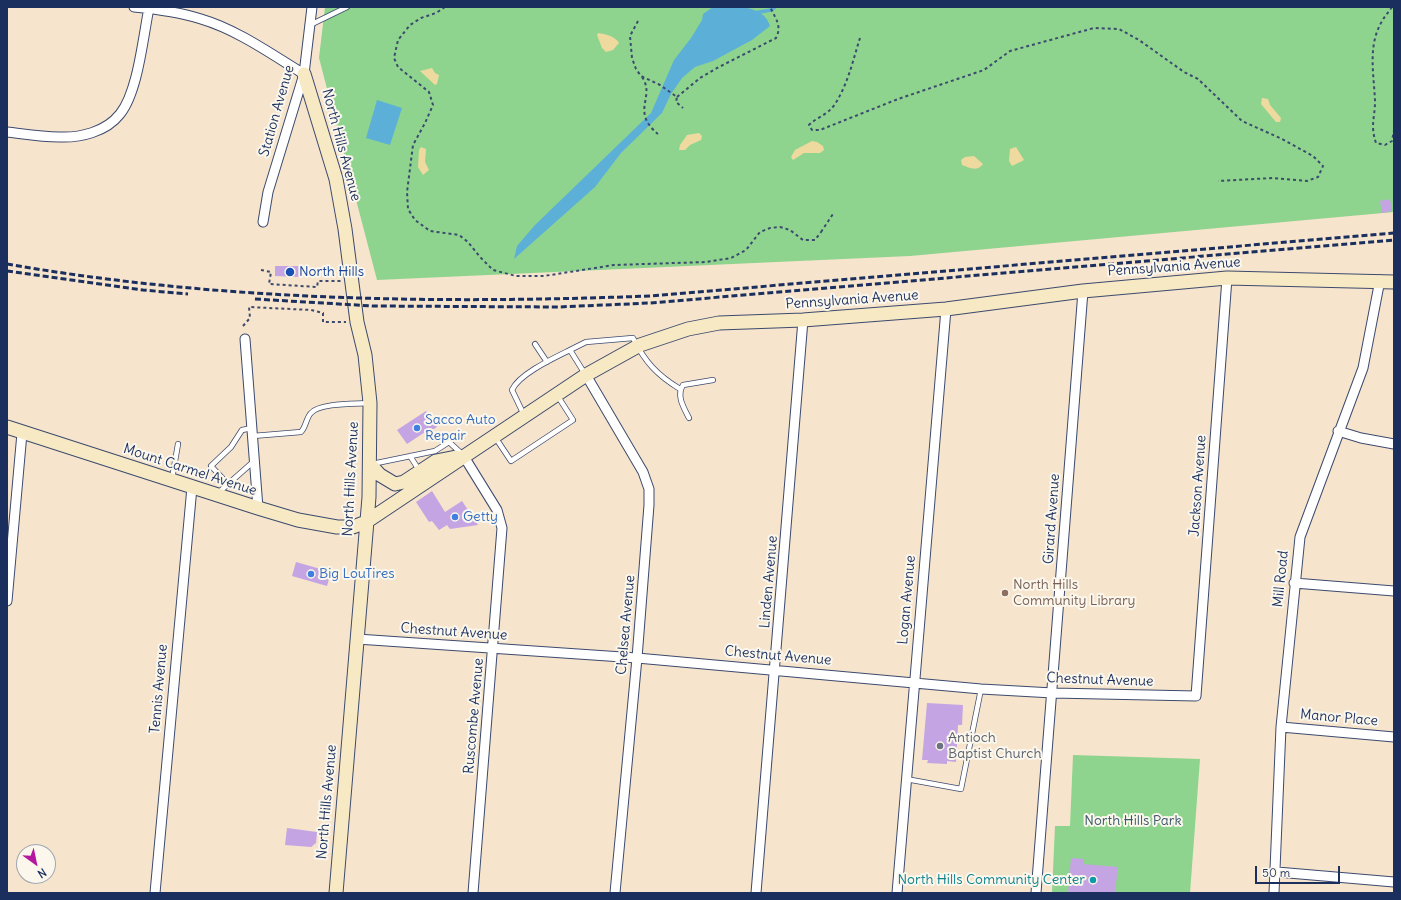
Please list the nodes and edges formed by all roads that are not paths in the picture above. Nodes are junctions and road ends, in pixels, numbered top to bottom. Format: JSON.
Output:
{"nodes":[{"id":1,"x":134,"y":7,"type":"edge"},
{"id":2,"x":312,"y":7,"type":"edge"},
{"id":3,"x":348,"y":7,"type":"edge"},
{"id":4,"x":149,"y":8,"type":"junction"},
{"id":5,"x":310,"y":25,"type":"junction"},
{"id":6,"x":304,"y":74,"type":"junction"},
{"id":7,"x":7,"y":132,"type":"edge"},
{"id":8,"x":263,"y":222,"type":"dead end"},
{"id":9,"x":1227,"y":278,"type":"junction"},
{"id":10,"x":1380,"y":280,"type":"junction"},
{"id":11,"x":1394,"y":282,"type":"edge"},
{"id":12,"x":1083,"y":290,"type":"junction"},
{"id":13,"x":946,"y":309,"type":"junction"},
{"id":14,"x":803,"y":320,"type":"junction"},
{"id":15,"x":245,"y":339,"type":"dead end"},
{"id":16,"x":535,"y":344,"type":"dead end"},
{"id":17,"x":638,"y":346,"type":"junction"},
{"id":18,"x":570,"y":350,"type":"junction"},
{"id":19,"x":547,"y":362,"type":"junction"},
{"id":20,"x":586,"y":375,"type":"junction"},
{"id":21,"x":713,"y":380,"type":"dead end"},
{"id":22,"x":680,"y":389,"type":"junction"},
{"id":23,"x":556,"y":394,"type":"junction"},
{"id":24,"x":370,"y":403,"type":"junction"},
{"id":25,"x":524,"y":415,"type":"junction"},
{"id":26,"x":689,"y":418,"type":"dead end"},
{"id":27,"x":7,"y":427,"type":"edge"},
{"id":28,"x":1338,"y":431,"type":"junction"},
{"id":29,"x":252,"y":432,"type":"junction"},
{"id":30,"x":22,"y":433,"type":"junction"},
{"id":31,"x":493,"y":435,"type":"junction"},
{"id":32,"x":178,"y":444,"type":"dead end"},
{"id":33,"x":1394,"y":444,"type":"edge"},
{"id":34,"x":463,"y":455,"type":"junction"},
{"id":35,"x":410,"y":456,"type":"junction"},
{"id":36,"x":255,"y":461,"type":"junction"},
{"id":37,"x":370,"y":464,"type":"junction"},
{"id":38,"x":420,"y":472,"type":"junction"},
{"id":39,"x":172,"y":481,"type":"junction"},
{"id":40,"x":228,"y":484,"type":"junction"},
{"id":41,"x":192,"y":487,"type":"junction"},
{"id":42,"x":216,"y":495,"type":"junction"},
{"id":43,"x":258,"y":508,"type":"junction"},
{"id":44,"x":366,"y":522,"type":"junction"},
{"id":45,"x":1294,"y":583,"type":"junction"},
{"id":46,"x":1394,"y":591,"type":"edge"},
{"id":47,"x":7,"y":601,"type":"edge"},
{"id":48,"x":357,"y":639,"type":"junction"},
{"id":49,"x":494,"y":649,"type":"junction"},
{"id":50,"x":637,"y":658,"type":"junction"},
{"id":51,"x":776,"y":669,"type":"junction"},
{"id":52,"x":914,"y":682,"type":"junction"},
{"id":53,"x":982,"y":689,"type":"junction"},
{"id":54,"x":1053,"y":693,"type":"junction"},
{"id":55,"x":1196,"y":696,"type":"joint"},
{"id":56,"x":1281,"y":727,"type":"junction"},
{"id":57,"x":1394,"y":737,"type":"edge"},
{"id":58,"x":906,"y":780,"type":"junction"},
{"id":59,"x":1276,"y":872,"type":"junction"},
{"id":60,"x":1394,"y":882,"type":"edge"},
{"id":61,"x":155,"y":893,"type":"edge"},
{"id":62,"x":336,"y":893,"type":"edge"},
{"id":63,"x":472,"y":893,"type":"edge"},
{"id":64,"x":615,"y":893,"type":"edge"},
{"id":65,"x":756,"y":893,"type":"edge"},
{"id":66,"x":897,"y":893,"type":"edge"},
{"id":67,"x":1036,"y":893,"type":"edge"},
{"id":68,"x":1274,"y":893,"type":"edge"}],
"edges":[{"from":1,"to":4,"type":"street"},
{"from":2,"to":5,"type":"street","name":"Station Avenue"},
{"from":3,"to":5,"type":"lane"},
{"from":4,"to":6,"type":"street"},
{"from":4,"to":7,"type":"street"},
{"from":5,"to":6,"type":"street","name":"Station Avenue"},
{"from":6,"to":8,"type":"street","name":"Station Avenue"},
{"from":6,"to":24,"type":"main road","name":"North Hills Avenue"},
{"from":9,"to":10,"type":"main road","name":"Pennsylvania Avenue"},
{"from":9,"to":12,"type":"main road","name":"Pennsylvania Avenue"},
{"from":9,"to":55,"type":"street","name":"Jackson Avenue"},
{"from":10,"to":11,"type":"main road","name":"Pennsylvania Avenue"},
{"from":10,"to":28,"type":"street","name":"Mill Road"},
{"from":12,"to":13,"type":"main road","name":"Pennsylvania Avenue"},
{"from":12,"to":54,"type":"street","name":"Girard Avenue"},
{"from":13,"to":14,"type":"main road","name":"Pennsylvania Avenue"},
{"from":13,"to":52,"type":"street","name":"Logan Avenue"},
{"from":14,"to":17,"type":"main road","name":"Pennsylvania Avenue"},
{"from":14,"to":51,"type":"street","name":"Linden Avenue"},
{"from":15,"to":29,"type":"street"},
{"from":16,"to":19,"type":"lane"},
{"from":17,"to":18,"type":"lane"},
{"from":17,"to":20,"type":"main road","name":"Pennsylvania Avenue"},
{"from":17,"to":22,"type":"lane"},
{"from":18,"to":19,"type":"lane"},
{"from":18,"to":20,"type":"lane"},
{"from":19,"to":25,"type":"lane"},
{"from":20,"to":23,"type":"main road","name":"Pennsylvania Avenue"},
{"from":20,"to":50,"type":"street","name":"Chelsea Avenue"},
{"from":21,"to":22,"type":"lane"},
{"from":22,"to":26,"type":"lane"},
{"from":23,"to":25,"type":"main road","name":"Pennsylvania Avenue"},
{"from":23,"to":31,"type":"lane"},
{"from":24,"to":29,"type":"lane"},
{"from":24,"to":37,"type":"main road","name":"North Hills Avenue"},
{"from":25,"to":31,"type":"main road","name":"Pennsylvania Avenue"},
{"from":27,"to":30,"type":"main road","name":"Mount Carmel Avenue"},
{"from":28,"to":33,"type":"street"},
{"from":28,"to":45,"type":"street","name":"Mill Road"},
{"from":29,"to":36,"type":"street"},
{"from":29,"to":40,"type":"lane"},
{"from":30,"to":39,"type":"main road","name":"Mount Carmel Avenue"},
{"from":30,"to":47,"type":"street"},
{"from":31,"to":34,"type":"main road","name":"Pennsylvania Avenue"},
{"from":32,"to":39,"type":"lane"},
{"from":34,"to":35,"type":"lane"},
{"from":34,"to":38,"type":"main road"},
{"from":34,"to":44,"type":"main road","name":"Pennsylvania Avenue"},
{"from":34,"to":49,"type":"street","name":"Ruscombe Avenue"},
{"from":35,"to":37,"type":"lane"},
{"from":35,"to":38,"type":"lane"},
{"from":36,"to":40,"type":"lane"},
{"from":36,"to":43,"type":"street"},
{"from":37,"to":38,"type":"main road"},
{"from":37,"to":44,"type":"main road","name":"North Hills Avenue"},
{"from":39,"to":41,"type":"main road","name":"Mount Carmel Avenue"},
{"from":40,"to":42,"type":"lane"},
{"from":41,"to":42,"type":"main road","name":"Mount Carmel Avenue"},
{"from":41,"to":61,"type":"street","name":"Tennis Avenue"},
{"from":42,"to":43,"type":"main road","name":"Mount Carmel Avenue"},
{"from":43,"to":44,"type":"main road","name":"Mount Carmel Avenue"},
{"from":44,"to":48,"type":"main road","name":"North Hills Avenue"},
{"from":45,"to":46,"type":"street"},
{"from":45,"to":56,"type":"street","name":"Mill Road"},
{"from":48,"to":49,"type":"street","name":"Chestnut Avenue"},
{"from":48,"to":62,"type":"main road","name":"North Hills Avenue"},
{"from":49,"to":50,"type":"street","name":"Chestnut Avenue"},
{"from":49,"to":63,"type":"street","name":"Ruscombe Avenue"},
{"from":50,"to":51,"type":"street","name":"Chestnut Avenue"},
{"from":50,"to":64,"type":"street","name":"Chelsea Avenue"},
{"from":51,"to":52,"type":"street","name":"Chestnut Avenue"},
{"from":51,"to":65,"type":"street","name":"Linden Avenue"},
{"from":52,"to":53,"type":"street","name":"Chestnut Avenue"},
{"from":52,"to":58,"type":"street","name":"Logan Avenue"},
{"from":53,"to":54,"type":"street","name":"Chestnut Avenue"},
{"from":53,"to":58,"type":"lane"},
{"from":54,"to":55,"type":"street","name":"Chestnut Avenue"},
{"from":54,"to":67,"type":"street","name":"Girard Avenue"},
{"from":56,"to":57,"type":"street","name":"Manor Place"},
{"from":56,"to":59,"type":"street","name":"Mill Road"},
{"from":58,"to":66,"type":"street","name":"Logan Avenue"},
{"from":59,"to":60,"type":"street"},
{"from":59,"to":68,"type":"street","name":"Mill Road"}]}
